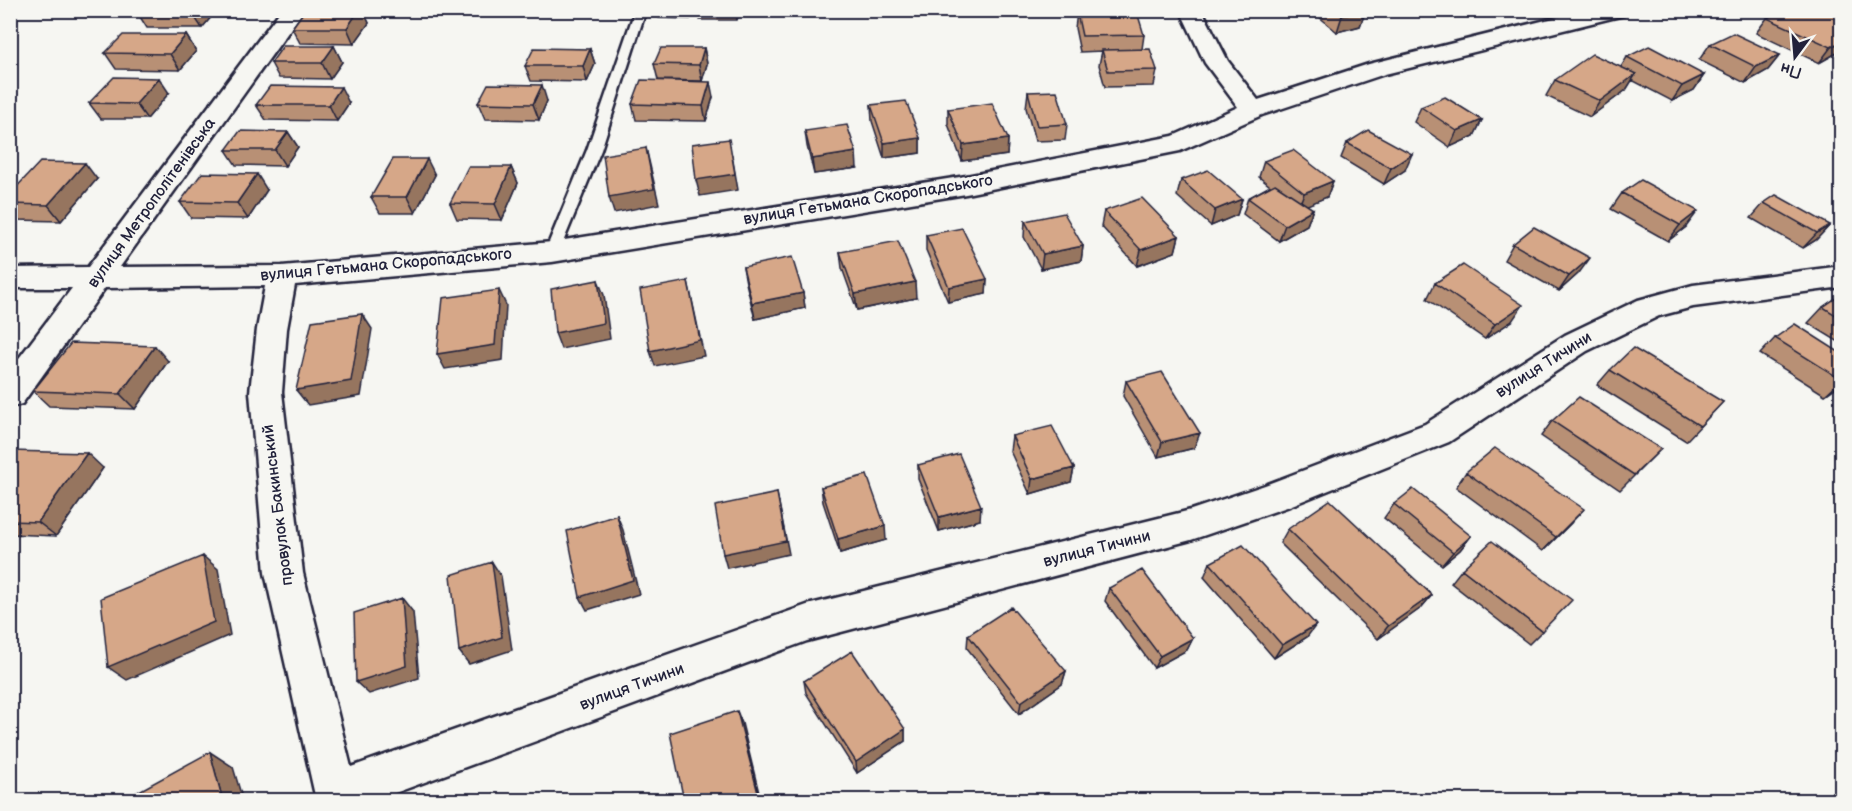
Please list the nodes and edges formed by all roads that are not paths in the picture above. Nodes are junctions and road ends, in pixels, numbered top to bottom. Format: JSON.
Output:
{"nodes":[{"id":1,"x":293,"y":10,"type":"edge"},
{"id":2,"x":641,"y":10,"type":"edge"},
{"id":3,"x":1191,"y":10,"type":"edge"},
{"id":4,"x":1616,"y":10,"type":"edge"},
{"id":5,"x":1253,"y":110,"type":"junction"},
{"id":6,"x":552,"y":252,"type":"junction"},
{"id":7,"x":282,"y":276,"type":"junction"},
{"id":8,"x":1842,"y":276,"type":"edge"},
{"id":9,"x":10,"y":278,"type":"edge"},
{"id":10,"x":98,"y":278,"type":"junction"},
{"id":11,"x":10,"y":395,"type":"edge"},
{"id":12,"x":336,"y":797,"type":"edge"}],
"edges":[{"from":1,"to":10,"type":"street","name":"вулиця Метрополітенівська"},
{"from":2,"to":6,"type":"lane"},
{"from":3,"to":5,"type":"street"},
{"from":4,"to":5,"type":"street","name":"вулиця Гетьмана Скоропадського"},
{"from":5,"to":6,"type":"street","name":"вулиця Гетьмана Скоропадського"},
{"from":6,"to":7,"type":"street","name":"вулиця Гетьмана Скоропадського"},
{"from":7,"to":10,"type":"street","name":"вулиця Гетьмана Скоропадського"},
{"from":7,"to":12,"type":"street","name":"провулок Бакинський"},
{"from":8,"to":12,"type":"street","name":"вулиця Тичини"},
{"from":9,"to":10,"type":"street","name":"вулиця Гетьмана Скоропадського"},
{"from":10,"to":11,"type":"street","name":"вулиця Метрополітенівська"}]}
